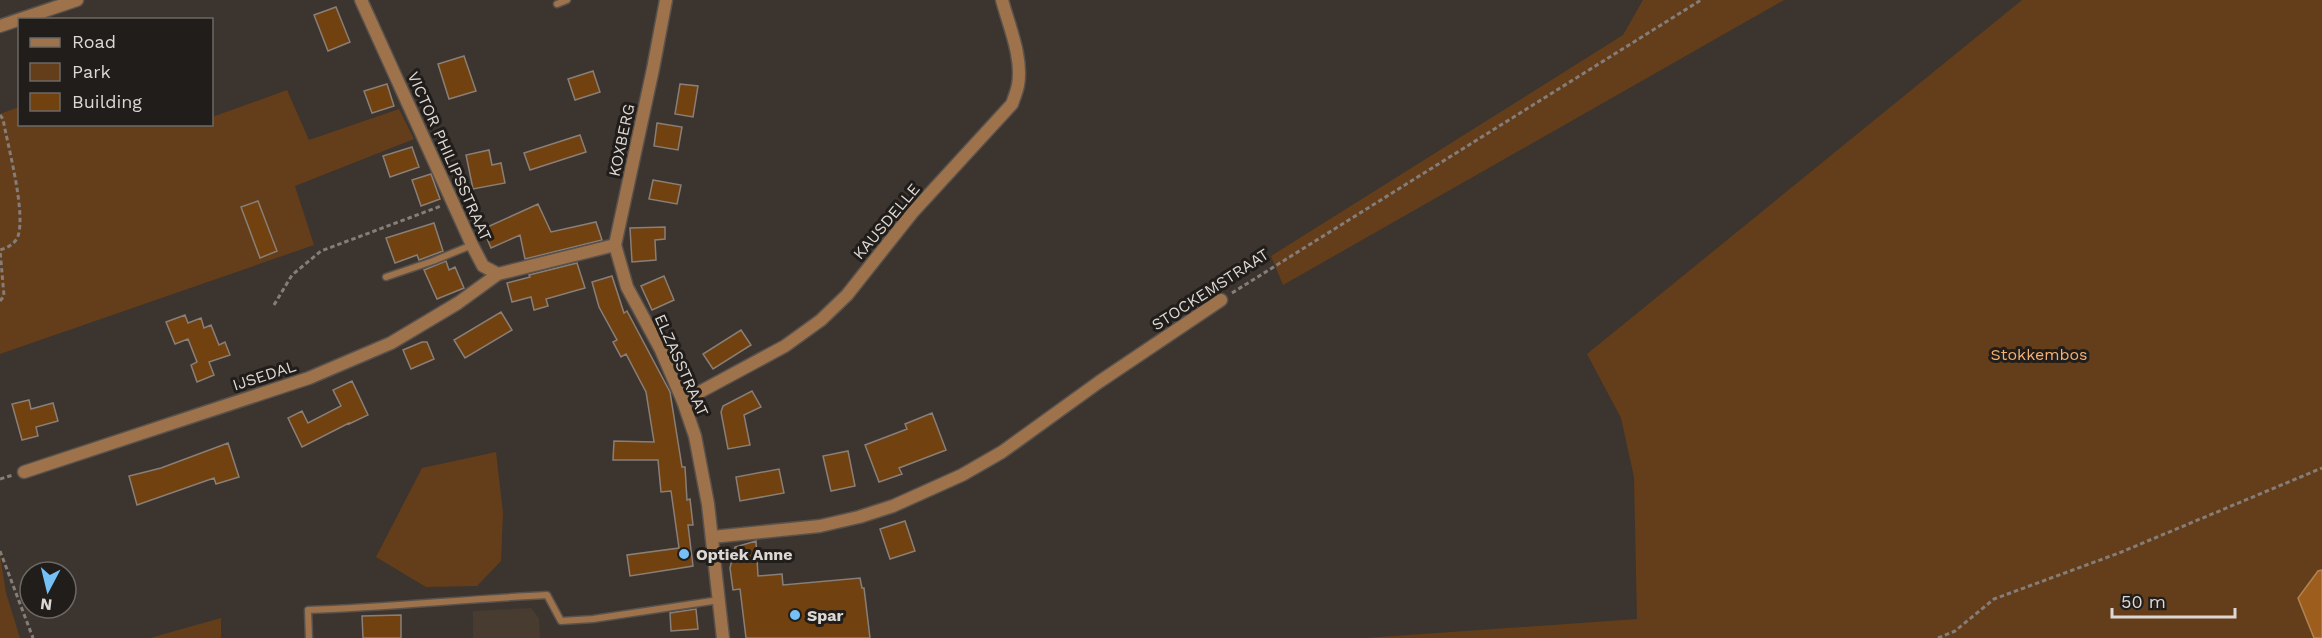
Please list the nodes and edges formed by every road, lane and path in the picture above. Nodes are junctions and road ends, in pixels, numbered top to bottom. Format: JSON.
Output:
{"nodes":[{"id":1,"x":77,"y":0,"type":"edge"},
{"id":2,"x":361,"y":0,"type":"edge"},
{"id":3,"x":567,"y":0,"type":"edge"},
{"id":4,"x":666,"y":0,"type":"edge"},
{"id":5,"x":1002,"y":0,"type":"edge"},
{"id":6,"x":1701,"y":0,"type":"edge"},
{"id":7,"x":557,"y":4,"type":"dead end"},
{"id":8,"x":24,"y":18,"type":"edge"},
{"id":9,"x":18,"y":20,"type":"edge"},
{"id":10,"x":0,"y":26,"type":"edge"},
{"id":11,"x":0,"y":115,"type":"edge"},
{"id":12,"x":451,"y":202,"type":"junction"},
{"id":13,"x":472,"y":245,"type":"junction"},
{"id":14,"x":615,"y":245,"type":"junction"},
{"id":15,"x":0,"y":250,"type":"edge"},
{"id":16,"x":498,"y":274,"type":"junction"},
{"id":17,"x":386,"y":277,"type":"dead end"},
{"id":18,"x":627,"y":287,"type":"joint"},
{"id":19,"x":1221,"y":300,"type":"joint"},
{"id":20,"x":0,"y":301,"type":"edge"},
{"id":21,"x":274,"y":305,"type":"dead end"},
{"id":22,"x":683,"y":401,"type":"junction"},
{"id":23,"x":2322,"y":468,"type":"edge"},
{"id":24,"x":24,"y":472,"type":"dead end"},
{"id":25,"x":712,"y":537,"type":"junction"},
{"id":26,"x":0,"y":551,"type":"edge"},
{"id":27,"x":719,"y":600,"type":"junction"},
{"id":28,"x":33,"y":638,"type":"edge"},
{"id":29,"x":309,"y":638,"type":"edge"},
{"id":30,"x":723,"y":638,"type":"edge"},
{"id":31,"x":1938,"y":638,"type":"edge"}],
"edges":[{"from":1,"to":8,"type":"street"},
{"from":2,"to":12,"type":"street","name":"VICTOR PHILIPSSTRAAT"},
{"from":3,"to":7,"type":"lane"},
{"from":4,"to":14,"type":"street","name":"KOXBERG"},
{"from":5,"to":22,"type":"street","name":"KAUSDELLE"},
{"from":6,"to":19,"type":"path","name":"STOCKEMSTRAAT"},
{"from":9,"to":10,"type":"street"},
{"from":11,"to":15,"type":"path"},
{"from":12,"to":13,"type":"street","name":"VICTOR PHILIPSSTRAAT"},
{"from":12,"to":21,"type":"path"},
{"from":13,"to":16,"type":"street","name":"VICTOR PHILIPSSTRAAT"},
{"from":13,"to":17,"type":"lane"},
{"from":14,"to":16,"type":"street"},
{"from":14,"to":18,"type":"street","name":"KOXBERG"},
{"from":15,"to":20,"type":"path"},
{"from":16,"to":24,"type":"street","name":"IJSEDAL"},
{"from":18,"to":22,"type":"street","name":"ELZASSTRAAT"},
{"from":19,"to":25,"type":"street","name":"STOCKEMSTRAAT"},
{"from":22,"to":25,"type":"street","name":"ELZASSTRAAT"},
{"from":23,"to":31,"type":"path"},
{"from":25,"to":27,"type":"street","name":"ELZASSTRAAT"},
{"from":26,"to":28,"type":"path"},
{"from":27,"to":29,"type":"lane"},
{"from":27,"to":30,"type":"street","name":"ELZASSTRAAT"}]}
